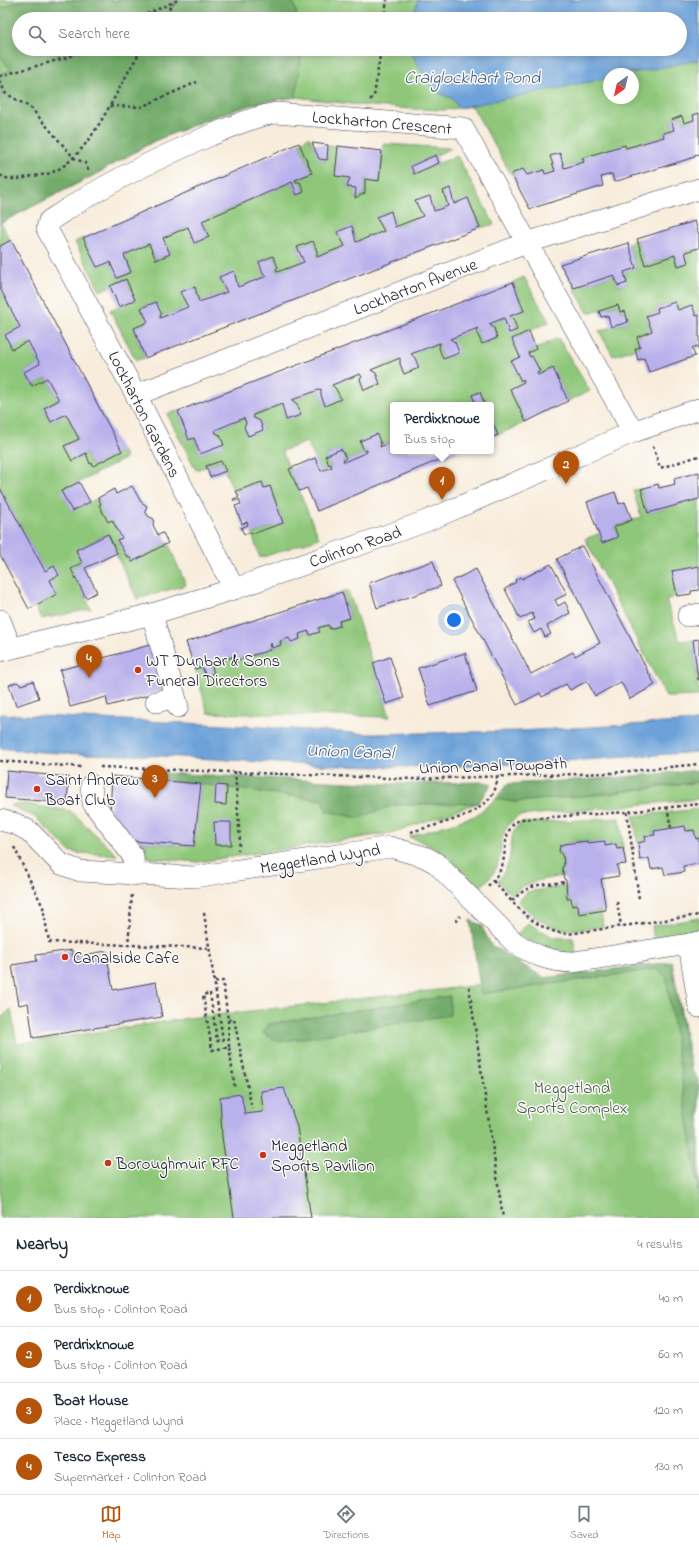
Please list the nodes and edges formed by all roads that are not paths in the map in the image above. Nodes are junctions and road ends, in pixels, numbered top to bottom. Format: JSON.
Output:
{"nodes":[{"id":1,"x":699,"y":189,"type":"edge"},
{"id":2,"x":53,"y":241,"type":"joint"},
{"id":3,"x":526,"y":243,"type":"junction"},
{"id":4,"x":136,"y":395,"type":"junction"},
{"id":5,"x":699,"y":409,"type":"edge"},
{"id":6,"x":640,"y":430,"type":"junction"},
{"id":7,"x":234,"y":588,"type":"junction"},
{"id":8,"x":152,"y":614,"type":"junction"},
{"id":9,"x":0,"y":620,"type":"edge"},
{"id":10,"x":6,"y":650,"type":"edge"},
{"id":11,"x":170,"y":702,"type":"dead end"},
{"id":12,"x":90,"y":773,"type":"road end"},
{"id":13,"x":0,"y":820,"type":"edge"},
{"id":14,"x":134,"y":875,"type":"junction"},
{"id":15,"x":694,"y":943,"type":"edge"},
{"id":16,"x":699,"y":1007,"type":"edge"}],
"edges":[{"from":1,"to":3,"type":"street","name":"Lockharton Avenue"},
{"from":2,"to":3,"type":"street","name":"Lockharton Crescent"},
{"from":2,"to":4,"type":"street","name":"Lockharton Gardens"},
{"from":3,"to":4,"type":"street","name":"Lockharton Avenue"},
{"from":3,"to":6,"type":"street","name":"Lockharton Crescent"},
{"from":4,"to":7,"type":"street","name":"Lockharton Gardens"},
{"from":5,"to":6,"type":"street","name":"Colinton Road"},
{"from":6,"to":7,"type":"street","name":"Colinton Road"},
{"from":7,"to":8,"type":"street","name":"Colinton Road"},
{"from":8,"to":10,"type":"street","name":"Colinton Road"},
{"from":8,"to":11,"type":"street"},
{"from":9,"to":10,"type":"street"},
{"from":12,"to":14,"type":"street"},
{"from":13,"to":14,"type":"street","name":"Meggetland Wynd"},
{"from":14,"to":15,"type":"street","name":"Meggetland Wynd"},
{"from":15,"to":16,"type":"street"}]}
